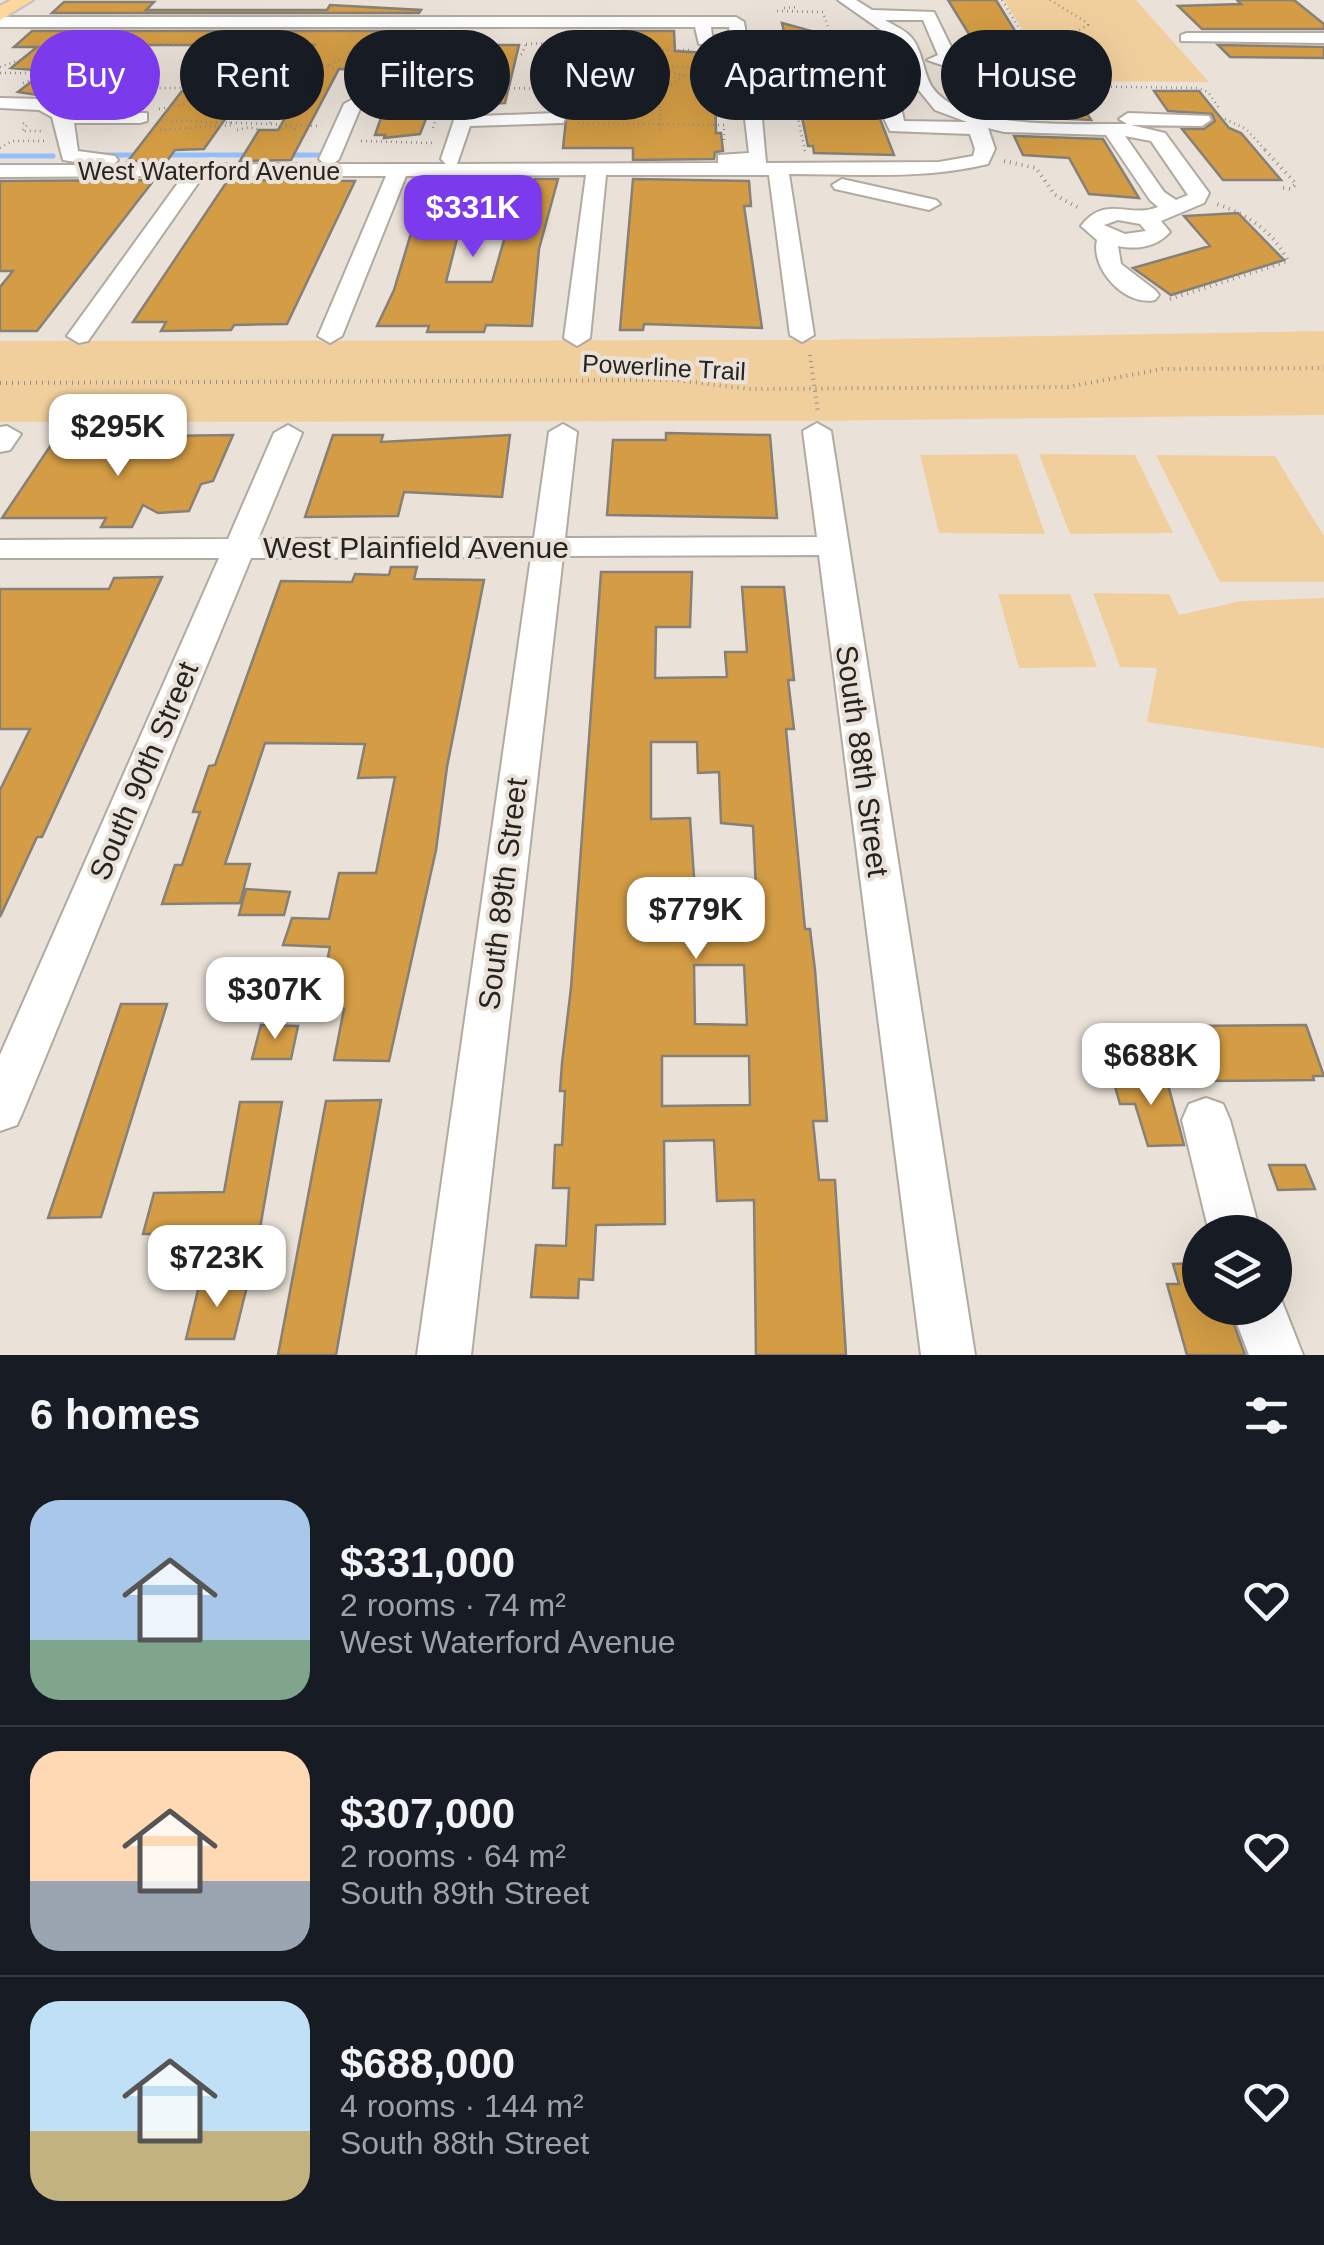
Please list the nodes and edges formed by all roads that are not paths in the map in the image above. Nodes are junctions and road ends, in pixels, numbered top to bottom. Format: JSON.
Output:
{"nodes":[{"id":1,"x":24,"y":0,"type":"edge"},
{"id":2,"x":849,"y":7,"type":"edge"},
{"id":3,"x":0,"y":14,"type":"edge"},
{"id":4,"x":450,"y":21,"type":"junction"},
{"id":5,"x":0,"y":22,"type":"edge"},
{"id":6,"x":74,"y":22,"type":"junction"},
{"id":7,"x":736,"y":22,"type":"dead end"},
{"id":8,"x":892,"y":30,"type":"edge"},
{"id":9,"x":1187,"y":38,"type":"dead end"},
{"id":10,"x":1324,"y":38,"type":"edge"},
{"id":11,"x":162,"y":39,"type":"dead end"},
{"id":12,"x":530,"y":39,"type":"edge"},
{"id":13,"x":941,"y":42,"type":"edge"},
{"id":14,"x":921,"y":84,"type":"edge"},
{"id":15,"x":0,"y":103,"type":"edge"},
{"id":16,"x":941,"y":106,"type":"edge"},
{"id":17,"x":92,"y":120,"type":"edge"},
{"id":18,"x":347,"y":120,"type":"edge"},
{"id":19,"x":754,"y":120,"type":"edge"},
{"id":20,"x":894,"y":120,"type":"edge"},
{"id":21,"x":987,"y":120,"type":"junction"},
{"id":22,"x":1062,"y":120,"type":"edge"},
{"id":23,"x":1202,"y":120,"type":"dead end"},
{"id":24,"x":69,"y":122,"type":"junction"},
{"id":25,"x":1084,"y":124,"type":"junction"},
{"id":26,"x":1114,"y":126,"type":"junction"},
{"id":27,"x":558,"y":132,"type":"road end"},
{"id":28,"x":456,"y":140,"type":"junction"},
{"id":29,"x":334,"y":150,"type":"junction"},
{"id":30,"x":778,"y":169,"type":"junction"},
{"id":31,"x":197,"y":170,"type":"junction"},
{"id":32,"x":398,"y":170,"type":"junction"},
{"id":33,"x":598,"y":170,"type":"junction"},
{"id":34,"x":0,"y":171,"type":"edge"},
{"id":35,"x":930,"y":204,"type":"dead end"},
{"id":36,"x":1172,"y":208,"type":"junction"},
{"id":37,"x":1147,"y":294,"type":"road end"},
{"id":38,"x":802,"y":334,"type":"road end"},
{"id":39,"x":78,"y":336,"type":"dead end"},
{"id":40,"x":330,"y":336,"type":"dead end"},
{"id":41,"x":577,"y":338,"type":"dead end"},
{"id":42,"x":817,"y":431,"type":"road end"},
{"id":43,"x":563,"y":432,"type":"dead end"},
{"id":44,"x":288,"y":433,"type":"dead end"},
{"id":45,"x":832,"y":546,"type":"junction"},
{"id":46,"x":548,"y":548,"type":"junction"},
{"id":47,"x":0,"y":549,"type":"edge"},
{"id":48,"x":238,"y":549,"type":"junction"},
{"id":49,"x":0,"y":1109,"type":"edge"},
{"id":50,"x":1206,"y":1120,"type":"dead end"},
{"id":51,"x":1231,"y":1215,"type":"edge"},
{"id":52,"x":1265,"y":1325,"type":"edge"},
{"id":53,"x":444,"y":1355,"type":"edge"},
{"id":54,"x":948,"y":1355,"type":"edge"},
{"id":55,"x":1276,"y":1355,"type":"edge"}],
"edges":[{"from":1,"to":3,"type":"main road"},
{"from":2,"to":8,"type":"street"},
{"from":2,"to":13,"type":"street"},
{"from":4,"to":6,"type":"street"},
{"from":4,"to":7,"type":"street"},
{"from":4,"to":12,"type":"street"},
{"from":5,"to":6,"type":"street"},
{"from":6,"to":11,"type":"street"},
{"from":9,"to":10,"type":"street"},
{"from":14,"to":16,"type":"street"},
{"from":15,"to":24,"type":"street"},
{"from":17,"to":24,"type":"street"},
{"from":18,"to":29,"type":"street"},
{"from":19,"to":28,"type":"street"},
{"from":20,"to":21,"type":"street"},
{"from":21,"to":25,"type":"street"},
{"from":21,"to":30,"type":"street","name":"West Waterford Avenue"},
{"from":22,"to":25,"type":"street"},
{"from":23,"to":26,"type":"street"},
{"from":24,"to":29,"type":"street"},
{"from":25,"to":26,"type":"street"},
{"from":26,"to":36,"type":"street"},
{"from":26,"to":36,"type":"street"},
{"from":27,"to":28,"type":"street"},
{"from":28,"to":29,"type":"street"},
{"from":30,"to":33,"type":"street","name":"West Waterford Avenue"},
{"from":30,"to":35,"type":"street"},
{"from":30,"to":38,"type":"street"},
{"from":31,"to":32,"type":"street","name":"West Waterford Avenue"},
{"from":31,"to":34,"type":"street","name":"West Waterford Avenue"},
{"from":31,"to":39,"type":"street"},
{"from":32,"to":33,"type":"street","name":"West Waterford Avenue"},
{"from":32,"to":40,"type":"street"},
{"from":33,"to":41,"type":"street"},
{"from":36,"to":37,"type":"street"},
{"from":42,"to":45,"type":"street","name":"South 88th Street"},
{"from":43,"to":46,"type":"street","name":"South 89th Street"},
{"from":44,"to":48,"type":"street","name":"South 90th Street"},
{"from":45,"to":46,"type":"street","name":"West Plainfield Avenue"},
{"from":45,"to":54,"type":"street","name":"South 88th Street"},
{"from":46,"to":48,"type":"street","name":"West Plainfield Avenue"},
{"from":46,"to":53,"type":"street","name":"South 89th Street"},
{"from":47,"to":48,"type":"street","name":"West Plainfield Avenue"},
{"from":48,"to":49,"type":"street","name":"South 90th Street"},
{"from":50,"to":51,"type":"street"},
{"from":52,"to":55,"type":"street"}]}
